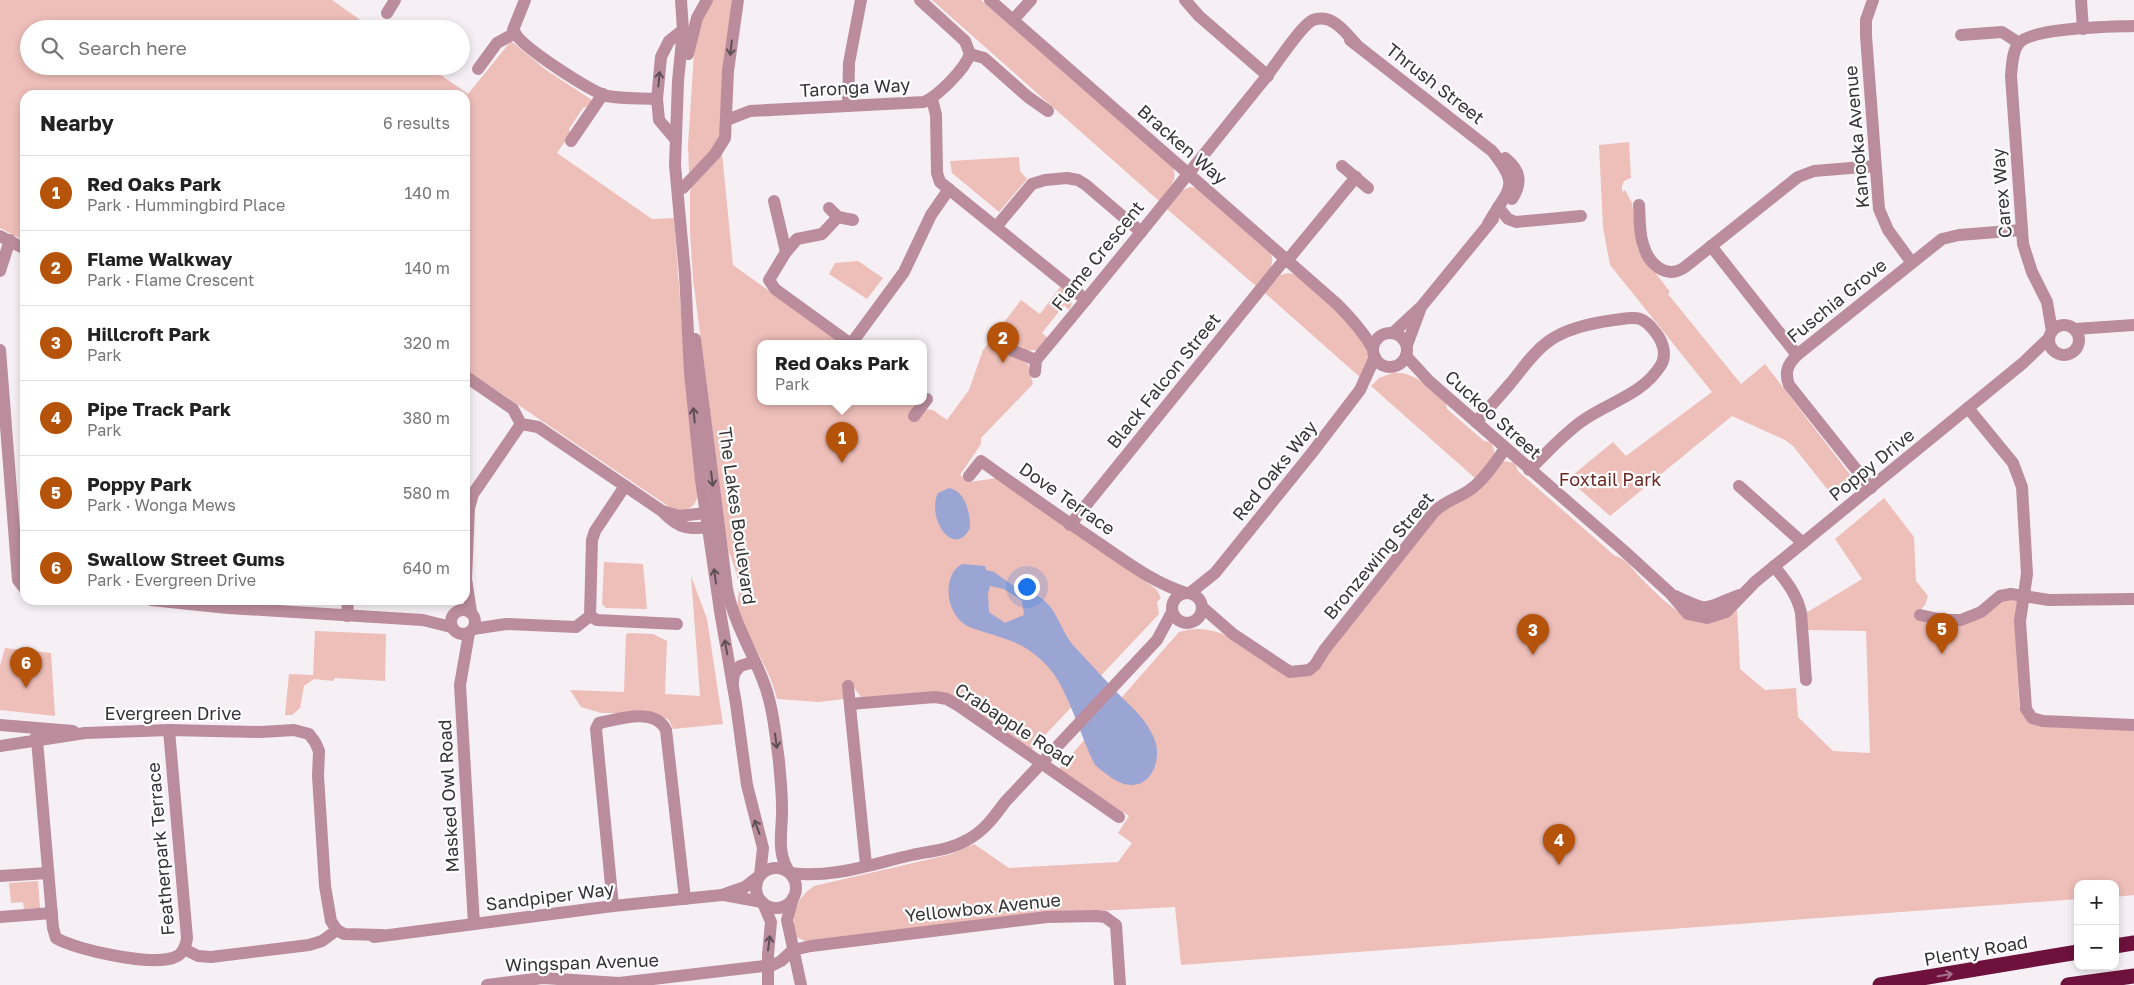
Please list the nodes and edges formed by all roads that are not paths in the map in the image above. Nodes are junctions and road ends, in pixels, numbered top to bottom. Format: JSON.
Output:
{"nodes":[{"id":1,"x":395,"y":0,"type":"edge"},
{"id":2,"x":526,"y":0,"type":"edge"},
{"id":3,"x":682,"y":0,"type":"edge"},
{"id":4,"x":706,"y":0,"type":"edge"},
{"id":5,"x":738,"y":0,"type":"edge"},
{"id":6,"x":861,"y":0,"type":"edge"},
{"id":7,"x":920,"y":0,"type":"edge"},
{"id":8,"x":990,"y":0,"type":"edge"},
{"id":9,"x":1031,"y":0,"type":"edge"},
{"id":10,"x":1185,"y":0,"type":"edge"},
{"id":11,"x":1874,"y":0,"type":"edge"},
{"id":12,"x":2081,"y":0,"type":"edge"},
{"id":13,"x":387,"y":13,"type":"dead end"},
{"id":14,"x":1013,"y":20,"type":"junction"},
{"id":15,"x":2134,"y":26,"type":"edge"},
{"id":16,"x":2083,"y":29,"type":"junction"},
{"id":17,"x":683,"y":30,"type":"junction"},
{"id":18,"x":515,"y":33,"type":"junction"},
{"id":19,"x":1961,"y":35,"type":"dead end"},
{"id":20,"x":2015,"y":41,"type":"junction"},
{"id":21,"x":970,"y":54,"type":"junction"},
{"id":22,"x":478,"y":69,"type":"dead end"},
{"id":23,"x":1268,"y":76,"type":"junction"},
{"id":24,"x":603,"y":94,"type":"junction"},
{"id":25,"x":657,"y":99,"type":"junction"},
{"id":26,"x":928,"y":100,"type":"junction"},
{"id":27,"x":727,"y":103,"type":"junction"},
{"id":28,"x":848,"y":106,"type":"junction"},
{"id":29,"x":750,"y":111,"type":"junction"},
{"id":30,"x":1048,"y":111,"type":"dead end"},
{"id":31,"x":727,"y":120,"type":"junction"},
{"id":32,"x":675,"y":139,"type":"junction"},
{"id":33,"x":571,"y":141,"type":"dead end"},
{"id":34,"x":1342,"y":166,"type":"dead end"},
{"id":35,"x":1875,"y":166,"type":"junction"},
{"id":36,"x":1188,"y":174,"type":"junction"},
{"id":37,"x":1356,"y":177,"type":"junction"},
{"id":38,"x":683,"y":188,"type":"junction"},
{"id":39,"x":1368,"y":188,"type":"dead end"},
{"id":40,"x":948,"y":189,"type":"junction"},
{"id":41,"x":774,"y":201,"type":"dead end"},
{"id":42,"x":1639,"y":205,"type":"dead end"},
{"id":43,"x":1501,"y":209,"type":"junction"},
{"id":44,"x":1581,"y":216,"type":"dead end"},
{"id":45,"x":853,"y":220,"type":"dead end"},
{"id":46,"x":996,"y":227,"type":"junction"},
{"id":47,"x":2022,"y":230,"type":"junction"},
{"id":48,"x":1141,"y":232,"type":"junction"},
{"id":49,"x":5,"y":238,"type":"edge"},
{"id":50,"x":682,"y":238,"type":"junction"},
{"id":51,"x":20,"y":246,"type":"edge"},
{"id":52,"x":1711,"y":246,"type":"junction"},
{"id":53,"x":786,"y":252,"type":"junction"},
{"id":54,"x":1286,"y":260,"type":"junction"},
{"id":55,"x":1912,"y":262,"type":"junction"},
{"id":56,"x":0,"y":271,"type":"edge"},
{"id":57,"x":1086,"y":300,"type":"junction"},
{"id":58,"x":2047,"y":302,"type":"junction"},
{"id":59,"x":1421,"y":307,"type":"junction"},
{"id":60,"x":1350,"y":317,"type":"junction"},
{"id":61,"x":2134,"y":326,"type":"edge"},
{"id":62,"x":2071,"y":327,"type":"junction"},
{"id":63,"x":2109,"y":327,"type":"junction"},
{"id":64,"x":1390,"y":333,"type":"junction"},
{"id":65,"x":2051,"y":334,"type":"junction"},
{"id":66,"x":845,"y":340,"type":"edge"},
{"id":67,"x":854,"y":340,"type":"edge"},
{"id":68,"x":2078,"y":344,"type":"junction"},
{"id":69,"x":0,"y":350,"type":"edge"},
{"id":70,"x":1012,"y":350,"type":"dead end"},
{"id":71,"x":1407,"y":350,"type":"junction"},
{"id":72,"x":1374,"y":353,"type":"junction"},
{"id":73,"x":2057,"y":353,"type":"junction"},
{"id":74,"x":1797,"y":355,"type":"junction"},
{"id":75,"x":2023,"y":363,"type":"junction"},
{"id":76,"x":1393,"y":366,"type":"junction"},
{"id":77,"x":470,"y":379,"type":"edge"},
{"id":78,"x":1428,"y":381,"type":"junction"},
{"id":79,"x":1360,"y":390,"type":"junction"},
{"id":80,"x":924,"y":405,"type":"edge"},
{"id":81,"x":1968,"y":408,"type":"junction"},
{"id":82,"x":914,"y":416,"type":"dead end"},
{"id":83,"x":1476,"y":422,"type":"junction"},
{"id":84,"x":522,"y":424,"type":"junction"},
{"id":85,"x":1505,"y":449,"type":"junction"},
{"id":86,"x":1529,"y":470,"type":"junction"},
{"id":87,"x":969,"y":476,"type":"dead end"},
{"id":88,"x":625,"y":486,"type":"junction"},
{"id":89,"x":1739,"y":486,"type":"dead end"},
{"id":90,"x":1872,"y":488,"type":"junction"},
{"id":91,"x":470,"y":504,"type":"edge"},
{"id":92,"x":662,"y":511,"type":"junction"},
{"id":93,"x":711,"y":512,"type":"junction"},
{"id":94,"x":1070,"y":525,"type":"junction"},
{"id":95,"x":713,"y":527,"type":"junction"},
{"id":96,"x":1803,"y":543,"type":"junction"},
{"id":97,"x":1774,"y":566,"type":"junction"},
{"id":98,"x":1215,"y":573,"type":"junction"},
{"id":99,"x":1149,"y":577,"type":"junction"},
{"id":100,"x":20,"y":583,"type":"edge"},
{"id":101,"x":1188,"y":593,"type":"junction"},
{"id":102,"x":2025,"y":595,"type":"junction"},
{"id":103,"x":2134,"y":599,"type":"edge"},
{"id":104,"x":239,"y":605,"type":"edge"},
{"id":105,"x":348,"y":605,"type":"edge"},
{"id":106,"x":469,"y":605,"type":"edge"},
{"id":107,"x":1202,"y":605,"type":"junction"},
{"id":108,"x":1172,"y":608,"type":"junction"},
{"id":109,"x":1707,"y":613,"type":"joint"},
{"id":110,"x":1920,"y":615,"type":"dead end"},
{"id":111,"x":347,"y":616,"type":"junction"},
{"id":112,"x":590,"y":616,"type":"junction"},
{"id":113,"x":455,"y":617,"type":"edge"},
{"id":114,"x":472,"y":623,"type":"junction"},
{"id":115,"x":1189,"y":623,"type":"junction"},
{"id":116,"x":677,"y":624,"type":"dead end"},
{"id":117,"x":1232,"y":634,"type":"junction"},
{"id":118,"x":1157,"y":640,"type":"junction"},
{"id":119,"x":756,"y":664,"type":"junction"},
{"id":120,"x":462,"y":665,"type":"junction"},
{"id":121,"x":1804,"y":681,"type":"dead end"},
{"id":122,"x":732,"y":685,"type":"junction"},
{"id":123,"x":848,"y":686,"type":"dead end"},
{"id":124,"x":850,"y":704,"type":"junction"},
{"id":125,"x":0,"y":725,"type":"edge"},
{"id":126,"x":2134,"y":726,"type":"edge"},
{"id":127,"x":36,"y":728,"type":"junction"},
{"id":128,"x":169,"y":730,"type":"junction"},
{"id":129,"x":85,"y":733,"type":"junction"},
{"id":130,"x":37,"y":742,"type":"junction"},
{"id":131,"x":0,"y":746,"type":"edge"},
{"id":132,"x":1042,"y":763,"type":"junction"},
{"id":133,"x":1120,"y":817,"type":"dead end"},
{"id":134,"x":866,"y":866,"type":"junction"},
{"id":135,"x":48,"y":873,"type":"junction"},
{"id":136,"x":790,"y":873,"type":"junction"},
{"id":137,"x":832,"y":873,"type":"junction"},
{"id":138,"x":0,"y":876,"type":"edge"},
{"id":139,"x":760,"y":876,"type":"junction"},
{"id":140,"x":722,"y":895,"type":"junction"},
{"id":141,"x":793,"y":898,"type":"junction"},
{"id":142,"x":685,"y":899,"type":"junction"},
{"id":143,"x":763,"y":903,"type":"junction"},
{"id":144,"x":613,"y":906,"type":"junction"},
{"id":145,"x":52,"y":913,"type":"junction"},
{"id":146,"x":0,"y":917,"type":"edge"},
{"id":147,"x":474,"y":924,"type":"junction"},
{"id":148,"x":334,"y":933,"type":"junction"},
{"id":149,"x":2134,"y":943,"type":"edge"},
{"id":150,"x":2119,"y":945,"type":"edge"},
{"id":151,"x":184,"y":949,"type":"junction"},
{"id":152,"x":793,"y":950,"type":"junction"},
{"id":153,"x":2074,"y":953,"type":"edge"},
{"id":154,"x":767,"y":966,"type":"junction"},
{"id":155,"x":2134,"y":976,"type":"edge"},
{"id":156,"x":486,"y":985,"type":"edge"},
{"id":157,"x":768,"y":985,"type":"edge"},
{"id":158,"x":801,"y":985,"type":"edge"},
{"id":159,"x":1120,"y":985,"type":"edge"},
{"id":160,"x":1880,"y":985,"type":"edge"},
{"id":161,"x":2068,"y":985,"type":"edge"}],
"edges":[{"from":1,"to":13,"type":"street"},
{"from":2,"to":18,"type":"street"},
{"from":3,"to":4,"type":"street"},
{"from":3,"to":17,"type":"street","name":"The Lakes Boulevard"},
{"from":4,"to":38,"type":"street","name":"The Lakes Boulevard"},
{"from":5,"to":27,"type":"street","one_way":true},
{"from":6,"to":28,"type":"street"},
{"from":7,"to":21,"type":"street"},
{"from":8,"to":14,"type":"street","name":"Bracken Way"},
{"from":9,"to":14,"type":"street"},
{"from":10,"to":23,"type":"street"},
{"from":11,"to":35,"type":"street","name":"Kanooka Avenue"},
{"from":12,"to":16,"type":"street"},
{"from":14,"to":36,"type":"street","name":"Bracken Way"},
{"from":15,"to":16,"type":"street"},
{"from":16,"to":20,"type":"street"},
{"from":25,"to":17,"type":"street","one_way":true},
{"from":17,"to":32,"type":"street","name":"The Lakes Boulevard"},
{"from":18,"to":22,"type":"street"},
{"from":18,"to":24,"type":"street"},
{"from":19,"to":20,"type":"street"},
{"from":20,"to":47,"type":"street","name":"Carex Way"},
{"from":21,"to":26,"type":"street","name":"Taronga Way"},
{"from":21,"to":30,"type":"street"},
{"from":23,"to":36,"type":"street","name":"Thrush Street"},
{"from":23,"to":43,"type":"street","name":"Thrush Street"},
{"from":24,"to":25,"type":"street"},
{"from":24,"to":33,"type":"street"},
{"from":25,"to":32,"type":"street"},
{"from":26,"to":28,"type":"street","name":"Taronga Way"},
{"from":26,"to":40,"type":"street"},
{"from":27,"to":29,"type":"street","name":"Taronga Way"},
{"from":27,"to":31,"type":"street"},
{"from":28,"to":29,"type":"street","name":"Taronga Way"},
{"from":29,"to":31,"type":"street","name":"Taronga Way"},
{"from":31,"to":38,"type":"street"},
{"from":32,"to":50,"type":"street","name":"The Lakes Boulevard"},
{"from":34,"to":37,"type":"street"},
{"from":35,"to":52,"type":"street"},
{"from":35,"to":55,"type":"street","name":"Kanooka Avenue"},
{"from":36,"to":48,"type":"street","name":"Flame Crescent"},
{"from":36,"to":54,"type":"street","name":"Bracken Way"},
{"from":37,"to":39,"type":"street"},
{"from":37,"to":54,"type":"street","name":"Black Falcon Street"},
{"from":38,"to":50,"type":"street","name":"The Lakes Boulevard"},
{"from":40,"to":46,"type":"street"},
{"from":40,"to":67,"type":"street"},
{"from":41,"to":53,"type":"street"},
{"from":42,"to":52,"type":"street"},
{"from":43,"to":44,"type":"street"},
{"from":43,"to":59,"type":"street"},
{"from":45,"to":53,"type":"street"},
{"from":46,"to":48,"type":"street"},
{"from":46,"to":57,"type":"street"},
{"from":47,"to":55,"type":"street","name":"Fuschia Grove"},
{"from":47,"to":58,"type":"street","name":"Carex Way"},
{"from":48,"to":57,"type":"street","name":"Flame Crescent"},
{"from":49,"to":51,"type":"street"},
{"from":49,"to":56,"type":"street"},
{"from":50,"to":93,"type":"street","name":"The Lakes Boulevard"},
{"from":52,"to":74,"type":"street"},
{"from":53,"to":66,"type":"street"},
{"from":54,"to":60,"type":"street","name":"Bracken Way"},
{"from":54,"to":94,"type":"street","name":"Black Falcon Street"},
{"from":55,"to":74,"type":"street","name":"Fuschia Grove"},
{"from":57,"to":70,"type":"street","name":"Flame Crescent"},
{"from":58,"to":62,"type":"street","name":"Carex Way"},
{"from":58,"to":65,"type":"street","name":"Carex Way"},
{"from":59,"to":64,"type":"street"},
{"from":59,"to":71,"type":"street"},
{"from":60,"to":64,"type":"street","name":"Bracken Way"},
{"from":60,"to":72,"type":"street","name":"Bracken Way"},
{"from":61,"to":63,"type":"street"},
{"from":62,"to":63,"type":"street"},
{"from":62,"to":65,"type":"street"},
{"from":62,"to":68,"type":"street"},
{"from":63,"to":68,"type":"street"},
{"from":64,"to":71,"type":"street"},
{"from":64,"to":72,"type":"street"},
{"from":65,"to":73,"type":"street"},
{"from":65,"to":75,"type":"street","name":"Poppy Drive"},
{"from":68,"to":73,"type":"street"},
{"from":69,"to":100,"type":"street"},
{"from":71,"to":76,"type":"street"},
{"from":71,"to":78,"type":"street","name":"Cuckoo Street"},
{"from":72,"to":76,"type":"street"},
{"from":72,"to":79,"type":"street","name":"Red Oaks Way"},
{"from":73,"to":75,"type":"street","name":"Poppy Drive"},
{"from":74,"to":90,"type":"street","name":"Fuschia Grove"},
{"from":75,"to":81,"type":"street","name":"Poppy Drive"},
{"from":76,"to":78,"type":"street","name":"Cuckoo Street"},
{"from":76,"to":79,"type":"street","name":"Red Oaks Way"},
{"from":77,"to":84,"type":"street"},
{"from":78,"to":83,"type":"street","name":"Cuckoo Street"},
{"from":79,"to":98,"type":"street","name":"Red Oaks Way"},
{"from":80,"to":82,"type":"street"},
{"from":81,"to":90,"type":"street","name":"Poppy Drive"},
{"from":81,"to":102,"type":"street"},
{"from":83,"to":85,"type":"street","name":"Cuckoo Street"},
{"from":83,"to":86,"type":"street"},
{"from":84,"to":88,"type":"street"},
{"from":84,"to":91,"type":"street"},
{"from":85,"to":86,"type":"street","name":"Cuckoo Street"},
{"from":85,"to":117,"type":"street","name":"Bronzewing Street"},
{"from":86,"to":109,"type":"street","name":"Cuckoo Street"},
{"from":87,"to":94,"type":"street","name":"Dove Terrace"},
{"from":88,"to":92,"type":"street"},
{"from":88,"to":112,"type":"street"},
{"from":89,"to":96,"type":"street"},
{"from":90,"to":96,"type":"street","name":"Poppy Drive"},
{"from":92,"to":93,"type":"street"},
{"from":92,"to":95,"type":"street"},
{"from":93,"to":95,"type":"street","name":"The Lakes Boulevard"},
{"from":94,"to":99,"type":"street","name":"Dove Terrace"},
{"from":95,"to":119,"type":"street","name":"The Lakes Boulevard"},
{"from":122,"to":95,"type":"street","name":"The Lakes Boulevard","one_way":true},
{"from":96,"to":97,"type":"street","name":"Poppy Drive"},
{"from":97,"to":109,"type":"street","name":"Poppy Drive"},
{"from":97,"to":121,"type":"street"},
{"from":98,"to":101,"type":"street","name":"Red Oaks Way"},
{"from":98,"to":107,"type":"street","name":"Red Oaks Way"},
{"from":99,"to":101,"type":"street","name":"Dove Terrace"},
{"from":99,"to":108,"type":"street","name":"Dove Terrace"},
{"from":101,"to":107,"type":"street"},
{"from":101,"to":108,"type":"street"},
{"from":102,"to":103,"type":"street"},
{"from":102,"to":110,"type":"street"},
{"from":102,"to":126,"type":"street"},
{"from":104,"to":111,"type":"street"},
{"from":105,"to":111,"type":"street"},
{"from":106,"to":114,"type":"street"},
{"from":107,"to":115,"type":"street"},
{"from":107,"to":117,"type":"street"},
{"from":108,"to":115,"type":"street"},
{"from":108,"to":118,"type":"street"},
{"from":111,"to":113,"type":"street"},
{"from":112,"to":114,"type":"street"},
{"from":112,"to":116,"type":"street"},
{"from":113,"to":114,"type":"street"},
{"from":113,"to":114,"type":"street"},
{"from":113,"to":120,"type":"street"},
{"from":114,"to":120,"type":"street"},
{"from":115,"to":117,"type":"street"},
{"from":115,"to":118,"type":"street"},
{"from":118,"to":132,"type":"street"},
{"from":119,"to":122,"type":"street"},
{"from":119,"to":136,"type":"street","name":"The Lakes Boulevard","one_way":true},
{"from":120,"to":147,"type":"street","name":"Masked Owl Road"},
{"from":139,"to":122,"type":"street","name":"The Lakes Boulevard","one_way":true},
{"from":123,"to":124,"type":"street"},
{"from":124,"to":132,"type":"street","name":"Crabapple Road"},
{"from":124,"to":134,"type":"street"},
{"from":125,"to":127,"type":"street","name":"Evergreen Drive"},
{"from":127,"to":129,"type":"street","name":"Evergreen Drive"},
{"from":127,"to":130,"type":"street","name":"Featherpark Terrace"},
{"from":128,"to":129,"type":"street","name":"Evergreen Drive"},
{"from":128,"to":148,"type":"street","name":"Evergreen Drive"},
{"from":128,"to":151,"type":"street","name":"Featherpark Terrace"},
{"from":129,"to":130,"type":"street","name":"Evergreen Drive"},
{"from":130,"to":131,"type":"street","name":"Evergreen Drive"},
{"from":130,"to":135,"type":"street","name":"Featherpark Terrace"},
{"from":132,"to":133,"type":"street","name":"Crabapple Road"},
{"from":132,"to":134,"type":"street"},
{"from":134,"to":137,"type":"street"},
{"from":135,"to":138,"type":"street"},
{"from":135,"to":145,"type":"street","name":"Featherpark Terrace"},
{"from":136,"to":137,"type":"street"},
{"from":136,"to":139,"type":"street"},
{"from":136,"to":141,"type":"street"},
{"from":137,"to":141,"type":"street"},
{"from":139,"to":140,"type":"street","name":"Sandpiper Way"},
{"from":139,"to":143,"type":"street"},
{"from":140,"to":142,"type":"street","name":"Sandpiper Way"},
{"from":140,"to":143,"type":"street","name":"Sandpiper Way"},
{"from":141,"to":143,"type":"street"},
{"from":141,"to":152,"type":"street"},
{"from":142,"to":144,"type":"street","name":"Sandpiper Way"},
{"from":142,"to":144,"type":"street"},
{"from":154,"to":143,"type":"street","one_way":true},
{"from":144,"to":147,"type":"street","name":"Sandpiper Way"},
{"from":145,"to":146,"type":"street"},
{"from":145,"to":151,"type":"street","name":"Featherpark Terrace"},
{"from":147,"to":148,"type":"street","name":"Sandpiper Way"},
{"from":148,"to":151,"type":"street"},
{"from":149,"to":150,"type":"highway"},
{"from":152,"to":154,"type":"street"},
{"from":152,"to":158,"type":"street"},
{"from":152,"to":159,"type":"street","name":"Yellowbox Avenue"},
{"from":160,"to":153,"type":"highway","name":"Plenty Road","one_way":true},
{"from":154,"to":156,"type":"street","name":"Wingspan Avenue"},
{"from":154,"to":157,"type":"street"},
{"from":155,"to":161,"type":"highway"}]}
